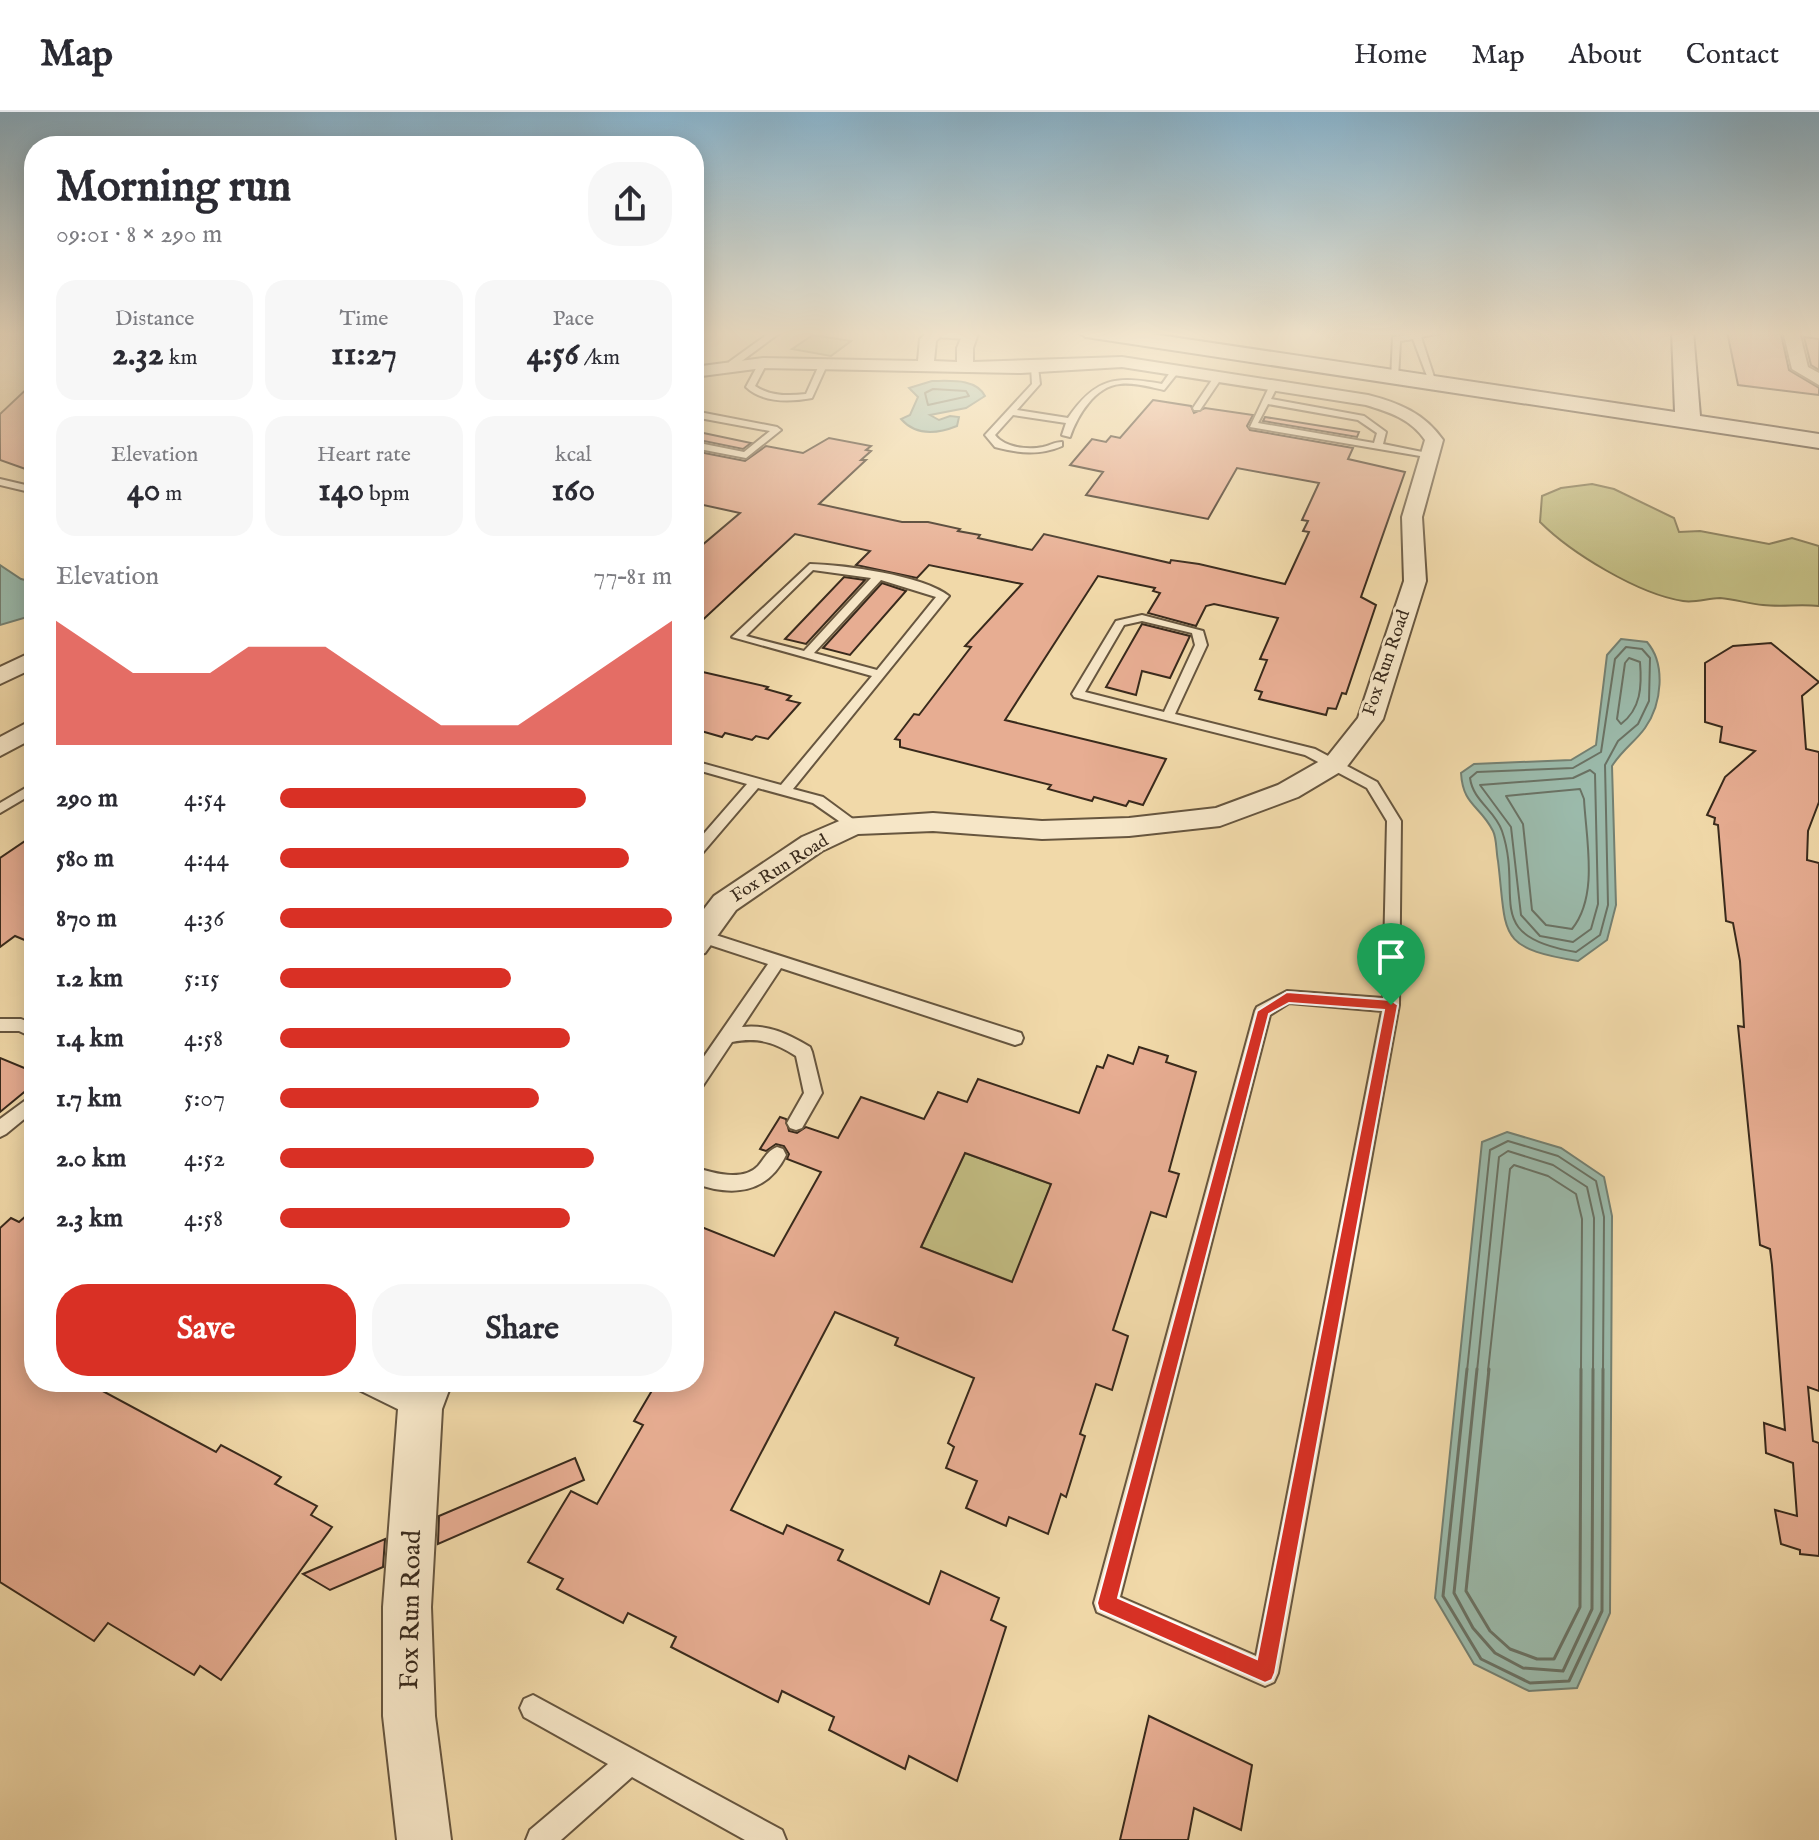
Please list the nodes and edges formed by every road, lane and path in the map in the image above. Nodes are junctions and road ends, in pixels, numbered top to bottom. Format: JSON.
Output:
{"nodes":[{"id":1,"x":1011,"y":412,"type":"joint"},
{"id":2,"x":1077,"y":412,"type":"edge"},
{"id":3,"x":1260,"y":412,"type":"edge"},
{"id":4,"x":1338,"y":412,"type":"edge"},
{"id":5,"x":1404,"y":412,"type":"edge"},
{"id":6,"x":1619,"y":412,"type":"edge"},
{"id":7,"x":1687,"y":412,"type":"edge"},
{"id":8,"x":704,"y":416,"type":"edge"},
{"id":9,"x":1069,"y":421,"type":"junction"},
{"id":10,"x":1688,"y":422,"type":"junction"},
{"id":11,"x":1067,"y":435,"type":"dead end"},
{"id":12,"x":1819,"y":441,"type":"edge"},
{"id":13,"x":1059,"y":444,"type":"dead end"},
{"id":14,"x":1378,"y":445,"type":"junction"},
{"id":15,"x":704,"y":447,"type":"edge"},
{"id":16,"x":1432,"y":455,"type":"junction"},
{"id":17,"x":0,"y":482,"type":"edge"},
{"id":18,"x":24,"y":488,"type":"edge"},
{"id":19,"x":878,"y":577,"type":"junction"},
{"id":20,"x":807,"y":654,"type":"junction"},
{"id":21,"x":24,"y":664,"type":"edge"},
{"id":22,"x":879,"y":674,"type":"junction"},
{"id":23,"x":0,"y":677,"type":"edge"},
{"id":24,"x":1168,"y":716,"type":"junction"},
{"id":25,"x":24,"y":733,"type":"edge"},
{"id":26,"x":0,"y":748,"type":"edge"},
{"id":27,"x":1336,"y":763,"type":"junction"},
{"id":28,"x":704,"y":768,"type":"edge"},
{"id":29,"x":755,"y":783,"type":"junction"},
{"id":30,"x":784,"y":791,"type":"junction"},
{"id":31,"x":24,"y":793,"type":"edge"},
{"id":32,"x":0,"y":809,"type":"edge"},
{"id":33,"x":854,"y":825,"type":"junction"},
{"id":34,"x":704,"y":842,"type":"edge"},
{"id":35,"x":704,"y":931,"type":"edge"},
{"id":36,"x":704,"y":942,"type":"edge"},
{"id":37,"x":778,"y":961,"type":"junction"},
{"id":38,"x":1391,"y":1005,"type":"junction"},
{"id":39,"x":0,"y":1025,"type":"edge"},
{"id":40,"x":24,"y":1027,"type":"edge"},
{"id":41,"x":726,"y":1037,"type":"junction"},
{"id":42,"x":1015,"y":1038,"type":"dead end"},
{"id":43,"x":704,"y":1070,"type":"edge"},
{"id":44,"x":24,"y":1109,"type":"edge"},
{"id":45,"x":796,"y":1123,"type":"dead end"},
{"id":46,"x":0,"y":1129,"type":"edge"},
{"id":47,"x":777,"y":1155,"type":"dead end"},
{"id":48,"x":704,"y":1179,"type":"edge"},
{"id":49,"x":426,"y":1396,"type":"edge"},
{"id":50,"x":533,"y":1708,"type":"dead end"},
{"id":51,"x":630,"y":1762,"type":"junction"},
{"id":52,"x":424,"y":1840,"type":"edge"},
{"id":53,"x":540,"y":1840,"type":"edge"},
{"id":54,"x":772,"y":1840,"type":"edge"}],
"edges":[{"from":1,"to":9,"type":"lane"},
{"from":1,"to":13,"type":"lane"},
{"from":2,"to":9,"type":"lane"},
{"from":3,"to":14,"type":"lane"},
{"from":4,"to":14,"type":"lane"},
{"from":5,"to":16,"type":"street"},
{"from":6,"to":10,"type":"street"},
{"from":7,"to":10,"type":"street"},
{"from":8,"to":15,"type":"lane"},
{"from":9,"to":11,"type":"lane"},
{"from":10,"to":12,"type":"street"},
{"from":14,"to":16,"type":"lane"},
{"from":16,"to":27,"type":"street","name":"Fox Run Road"},
{"from":17,"to":18,"type":"lane"},
{"from":19,"to":20,"type":"lane"},
{"from":19,"to":20,"type":"lane"},
{"from":19,"to":22,"type":"lane"},
{"from":20,"to":22,"type":"lane"},
{"from":21,"to":23,"type":"street"},
{"from":22,"to":30,"type":"lane"},
{"from":24,"to":24,"type":"lane"},
{"from":24,"to":27,"type":"lane"},
{"from":25,"to":26,"type":"street"},
{"from":27,"to":33,"type":"street","name":"Fox Run Road"},
{"from":27,"to":38,"type":"lane"},
{"from":28,"to":29,"type":"lane"},
{"from":29,"to":30,"type":"lane"},
{"from":29,"to":34,"type":"lane"},
{"from":30,"to":33,"type":"lane"},
{"from":31,"to":32,"type":"lane"},
{"from":33,"to":35,"type":"street","name":"Fox Run Road"},
{"from":36,"to":37,"type":"lane"},
{"from":37,"to":41,"type":"lane"},
{"from":37,"to":42,"type":"lane"},
{"from":38,"to":38,"type":"lane"},
{"from":39,"to":40,"type":"lane"},
{"from":41,"to":43,"type":"lane"},
{"from":41,"to":45,"type":"lane"},
{"from":44,"to":46,"type":"lane"},
{"from":47,"to":48,"type":"lane"},
{"from":49,"to":52,"type":"street","name":"Fox Run Road"},
{"from":50,"to":51,"type":"lane"},
{"from":51,"to":53,"type":"lane"},
{"from":51,"to":54,"type":"lane"}]}
